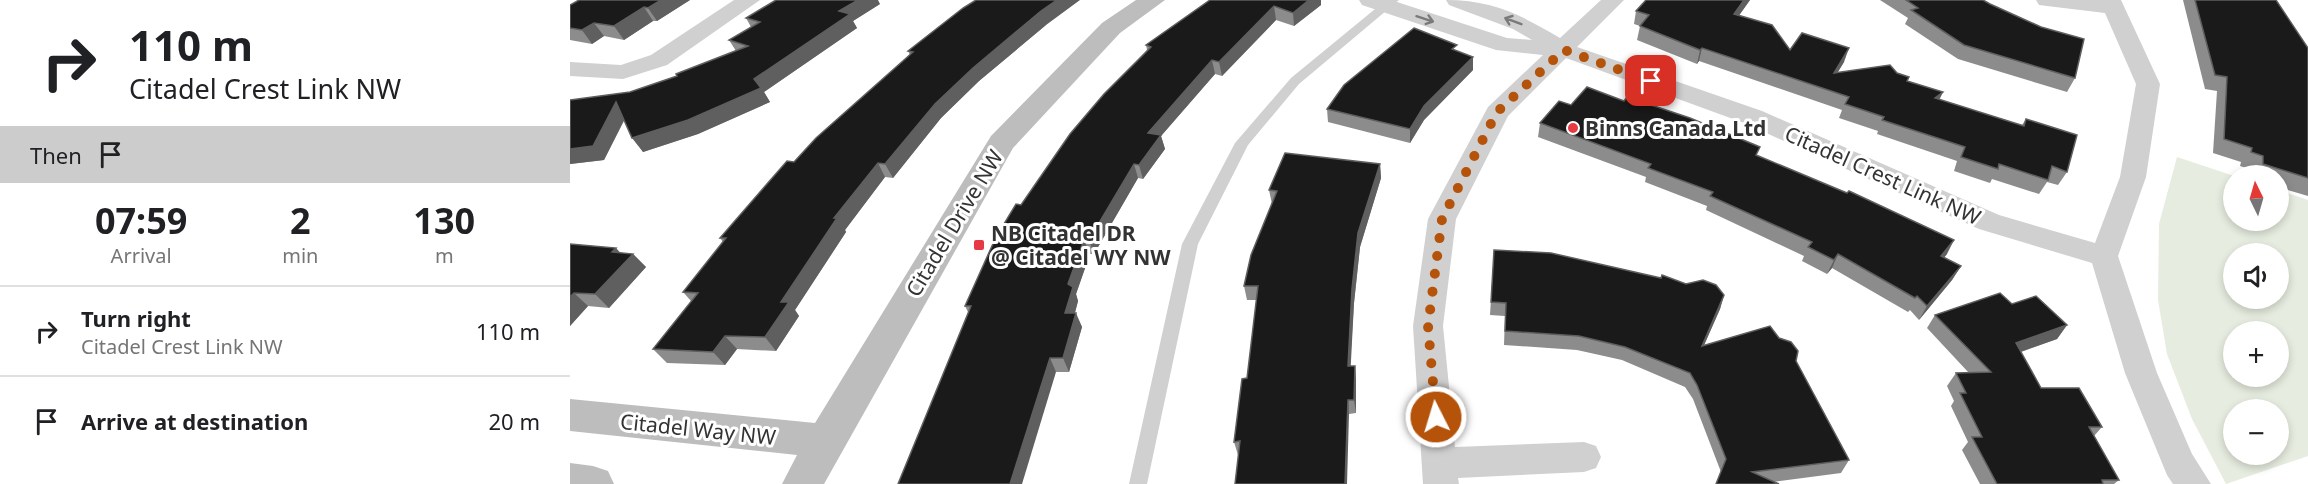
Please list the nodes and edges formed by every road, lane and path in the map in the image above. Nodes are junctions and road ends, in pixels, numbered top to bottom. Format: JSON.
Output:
{"nodes":[{"id":1,"x":749,"y":0,"type":"edge"},
{"id":2,"x":1153,"y":0,"type":"edge"},
{"id":3,"x":1457,"y":0,"type":"edge"},
{"id":4,"x":1613,"y":0,"type":"edge"},
{"id":5,"x":2047,"y":0,"type":"edge"},
{"id":6,"x":1382,"y":2,"type":"edge"},
{"id":7,"x":2112,"y":4,"type":"edge"},
{"id":8,"x":1564,"y":50,"type":"junction"},
{"id":9,"x":570,"y":69,"type":"edge"},
{"id":10,"x":2104,"y":256,"type":"junction"},
{"id":11,"x":570,"y":415,"type":"edge"},
{"id":12,"x":825,"y":441,"type":"junction"},
{"id":13,"x":1584,"y":457,"type":"dead end"},
{"id":14,"x":1440,"y":473,"type":"edge"},
{"id":15,"x":570,"y":481,"type":"edge"},
{"id":16,"x":593,"y":484,"type":"edge"},
{"id":17,"x":803,"y":484,"type":"edge"},
{"id":18,"x":1138,"y":484,"type":"edge"},
{"id":19,"x":2193,"y":484,"type":"edge"}],
"edges":[{"from":1,"to":9,"type":"street"},
{"from":2,"to":12,"type":"street","name":"Citadel Drive NW"},
{"from":8,"to":3,"type":"street","name":"Citadel Crest Link NW","one_way":true},
{"from":4,"to":8,"type":"street"},
{"from":5,"to":7,"type":"street"},
{"from":6,"to":8,"type":"street","name":"Citadel Crest Link NW","one_way":true},
{"from":6,"to":18,"type":"lane"},
{"from":7,"to":10,"type":"street"},
{"from":8,"to":10,"type":"street","name":"Citadel Crest Link NW"},
{"from":8,"to":14,"type":"street"},
{"from":10,"to":19,"type":"street"},
{"from":11,"to":12,"type":"street","name":"Citadel Way NW"},
{"from":12,"to":17,"type":"street","name":"Citadel Drive NW"},
{"from":13,"to":14,"type":"street"},
{"from":15,"to":16,"type":"street"}]}
